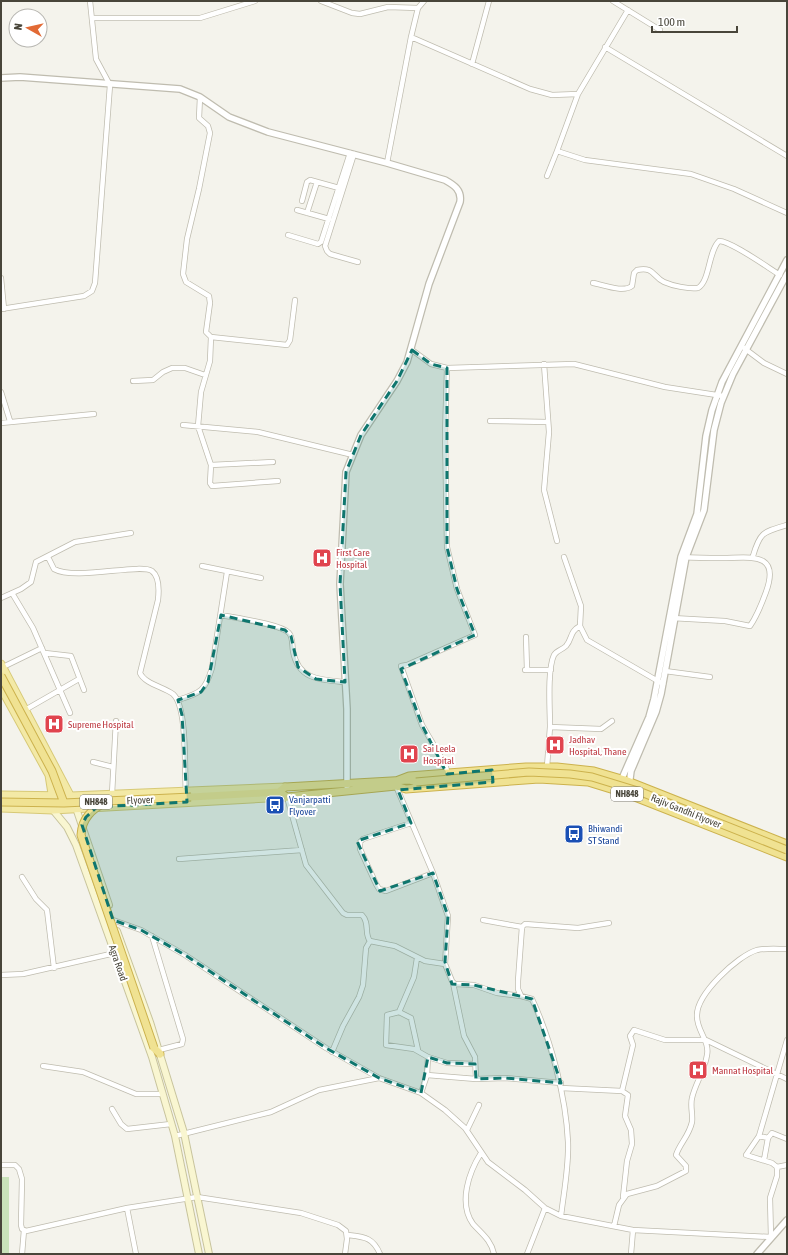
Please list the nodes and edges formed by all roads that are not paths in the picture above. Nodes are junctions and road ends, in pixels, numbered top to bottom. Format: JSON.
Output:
{"nodes":[{"id":1,"x":90,"y":1,"type":"edge"},
{"id":2,"x":255,"y":1,"type":"edge"},
{"id":3,"x":320,"y":1,"type":"edge"},
{"id":4,"x":424,"y":1,"type":"edge"},
{"id":5,"x":489,"y":1,"type":"edge"},
{"id":6,"x":613,"y":1,"type":"edge"},
{"id":7,"x":418,"y":8,"type":"junction"},
{"id":8,"x":628,"y":10,"type":"junction"},
{"id":9,"x":92,"y":18,"type":"junction"},
{"id":10,"x":660,"y":30,"type":"dead end"},
{"id":11,"x":411,"y":36,"type":"junction"},
{"id":12,"x":605,"y":47,"type":"junction"},
{"id":13,"x":472,"y":64,"type":"junction"},
{"id":14,"x":1,"y":78,"type":"edge"},
{"id":15,"x":110,"y":85,"type":"junction"},
{"id":16,"x":578,"y":94,"type":"junction"},
{"id":17,"x":200,"y":97,"type":"junction"},
{"id":18,"x":557,"y":151,"type":"junction"},
{"id":19,"x":352,"y":153,"type":"junction"},
{"id":20,"x":787,"y":156,"type":"edge"},
{"id":21,"x":387,"y":163,"type":"junction"},
{"id":22,"x":548,"y":176,"type":"dead end"},
{"id":23,"x":317,"y":182,"type":"junction"},
{"id":24,"x":339,"y":188,"type":"junction"},
{"id":25,"x":302,"y":201,"type":"dead end"},
{"id":26,"x":297,"y":210,"type":"dead end"},
{"id":27,"x":307,"y":213,"type":"junction"},
{"id":28,"x":787,"y":213,"type":"edge"},
{"id":29,"x":329,"y":219,"type":"junction"},
{"id":30,"x":288,"y":235,"type":"dead end"},
{"id":31,"x":787,"y":260,"type":"edge"},
{"id":32,"x":358,"y":262,"type":"dead end"},
{"id":33,"x":787,"y":274,"type":"edge"},
{"id":34,"x":780,"y":275,"type":"junction"},
{"id":35,"x":1,"y":278,"type":"edge"},
{"id":36,"x":593,"y":283,"type":"dead end"},
{"id":37,"x":295,"y":300,"type":"dead end"},
{"id":38,"x":2,"y":309,"type":"edge"},
{"id":39,"x":211,"y":337,"type":"junction"},
{"id":40,"x":742,"y":346,"type":"junction"},
{"id":41,"x":412,"y":350,"type":"junction"},
{"id":42,"x":747,"y":350,"type":"junction"},
{"id":43,"x":544,"y":364,"type":"junction"},
{"id":44,"x":447,"y":368,"type":"junction"},
{"id":45,"x":787,"y":374,"type":"edge"},
{"id":46,"x":205,"y":375,"type":"junction"},
{"id":47,"x":133,"y":381,"type":"dead end"},
{"id":48,"x":1,"y":392,"type":"edge"},
{"id":49,"x":720,"y":395,"type":"junction"},
{"id":50,"x":94,"y":414,"type":"dead end"},
{"id":51,"x":10,"y":421,"type":"junction"},
{"id":52,"x":490,"y":421,"type":"dead end"},
{"id":53,"x":1,"y":422,"type":"edge"},
{"id":54,"x":548,"y":422,"type":"junction"},
{"id":55,"x":183,"y":425,"type":"dead end"},
{"id":56,"x":198,"y":426,"type":"junction"},
{"id":57,"x":707,"y":432,"type":"junction"},
{"id":58,"x":714,"y":433,"type":"junction"},
{"id":59,"x":353,"y":455,"type":"junction"},
{"id":60,"x":273,"y":462,"type":"dead end"},
{"id":61,"x":211,"y":465,"type":"junction"},
{"id":62,"x":278,"y":481,"type":"dead end"},
{"id":63,"x":787,"y":525,"type":"edge"},
{"id":64,"x":131,"y":533,"type":"dead end"},
{"id":65,"x":557,"y":540,"type":"dead end"},
{"id":66,"x":753,"y":556,"type":"junction"},
{"id":67,"x":48,"y":557,"type":"junction"},
{"id":68,"x":564,"y":557,"type":"dead end"},
{"id":69,"x":684,"y":557,"type":"junction"},
{"id":70,"x":202,"y":566,"type":"dead end"},
{"id":71,"x":227,"y":572,"type":"junction"},
{"id":72,"x":261,"y":578,"type":"dead end"},
{"id":73,"x":12,"y":594,"type":"junction"},
{"id":74,"x":1,"y":598,"type":"edge"},
{"id":75,"x":221,"y":615,"type":"junction"},
{"id":76,"x":671,"y":618,"type":"junction"},
{"id":77,"x":580,"y":626,"type":"junction"},
{"id":78,"x":526,"y":637,"type":"dead end"},
{"id":79,"x":42,"y":648,"type":"junction"},
{"id":80,"x":45,"y":653,"type":"junction"},
{"id":81,"x":2,"y":666,"type":"edge"},
{"id":82,"x":551,"y":670,"type":"junction"},
{"id":83,"x":665,"y":671,"type":"junction"},
{"id":84,"x":1,"y":676,"type":"edge"},
{"id":85,"x":710,"y":677,"type":"dead end"},
{"id":86,"x":79,"y":679,"type":"junction"},
{"id":87,"x":345,"y":682,"type":"junction"},
{"id":88,"x":660,"y":683,"type":"junction"},
{"id":89,"x":1,"y":688,"type":"edge"},
{"id":90,"x":61,"y":689,"type":"junction"},
{"id":91,"x":84,"y":690,"type":"dead end"},
{"id":92,"x":178,"y":700,"type":"junction"},
{"id":93,"x":25,"y":710,"type":"junction"},
{"id":94,"x":70,"y":712,"type":"dead end"},
{"id":95,"x":116,"y":721,"type":"dead end"},
{"id":96,"x":612,"y":721,"type":"dead end"},
{"id":97,"x":550,"y":727,"type":"junction"},
{"id":98,"x":94,"y":762,"type":"dead end"},
{"id":99,"x":113,"y":767,"type":"junction"},
{"id":100,"x":547,"y":767,"type":"junction"},
{"id":101,"x":492,"y":770,"type":"junction"},
{"id":102,"x":448,"y":774,"type":"junction"},
{"id":103,"x":622,"y":779,"type":"junction"},
{"id":104,"x":493,"y":782,"type":"junction"},
{"id":105,"x":630,"y":782,"type":"junction"},
{"id":106,"x":347,"y":783,"type":"junction"},
{"id":107,"x":400,"y":783,"type":"junction"},
{"id":108,"x":285,"y":787,"type":"junction"},
{"id":109,"x":186,"y":791,"type":"junction"},
{"id":110,"x":348,"y":791,"type":"junction"},
{"id":111,"x":618,"y":791,"type":"junction"},
{"id":112,"x":278,"y":792,"type":"junction"},
{"id":113,"x":112,"y":794,"type":"junction"},
{"id":114,"x":627,"y":794,"type":"junction"},
{"id":115,"x":1,"y":795,"type":"edge"},
{"id":116,"x":53,"y":795,"type":"junction"},
{"id":117,"x":71,"y":796,"type":"junction"},
{"id":118,"x":287,"y":797,"type":"junction"},
{"id":119,"x":1,"y":802,"type":"edge"},
{"id":120,"x":106,"y":802,"type":"junction"},
{"id":121,"x":187,"y":802,"type":"junction"},
{"id":122,"x":64,"y":803,"type":"junction"},
{"id":123,"x":1,"y":808,"type":"edge"},
{"id":124,"x":76,"y":808,"type":"junction"},
{"id":125,"x":53,"y":810,"type":"junction"},
{"id":126,"x":411,"y":823,"type":"junction"},
{"id":127,"x":787,"y":844,"type":"edge"},
{"id":128,"x":302,"y":850,"type":"junction"},
{"id":129,"x":787,"y":850,"type":"edge"},
{"id":130,"x":787,"y":857,"type":"edge"},
{"id":131,"x":179,"y":859,"type":"dead end"},
{"id":132,"x":433,"y":874,"type":"junction"},
{"id":133,"x":22,"y":876,"type":"dead end"},
{"id":134,"x":114,"y":920,"type":"junction"},
{"id":135,"x":483,"y":920,"type":"dead end"},
{"id":136,"x":609,"y":923,"type":"dead end"},
{"id":137,"x":105,"y":925,"type":"junction"},
{"id":138,"x":522,"y":927,"type":"junction"},
{"id":139,"x":152,"y":936,"type":"junction"},
{"id":140,"x":370,"y":941,"type":"junction"},
{"id":141,"x":787,"y":948,"type":"edge"},
{"id":142,"x":115,"y":953,"type":"junction"},
{"id":143,"x":417,"y":958,"type":"junction"},
{"id":144,"x":445,"y":964,"type":"junction"},
{"id":145,"x":54,"y":968,"type":"junction"},
{"id":146,"x":1,"y":975,"type":"edge"},
{"id":147,"x":453,"y":983,"type":"junction"},
{"id":148,"x":521,"y":996,"type":"junction"},
{"id":149,"x":399,"y":1012,"type":"junction"},
{"id":150,"x":706,"y":1040,"type":"junction"},
{"id":151,"x":787,"y":1040,"type":"edge"},
{"id":152,"x":418,"y":1050,"type":"junction"},
{"id":153,"x":157,"y":1051,"type":"junction"},
{"id":154,"x":332,"y":1052,"type":"junction"},
{"id":155,"x":428,"y":1057,"type":"junction"},
{"id":156,"x":475,"y":1064,"type":"junction"},
{"id":157,"x":44,"y":1066,"type":"dead end"},
{"id":158,"x":776,"y":1074,"type":"junction"},
{"id":159,"x":427,"y":1075,"type":"junction"},
{"id":160,"x":379,"y":1078,"type":"junction"},
{"id":161,"x":476,"y":1079,"type":"junction"},
{"id":162,"x":787,"y":1079,"type":"edge"},
{"id":163,"x":561,"y":1086,"type":"junction"},
{"id":164,"x":622,"y":1092,"type":"junction"},
{"id":165,"x":421,"y":1093,"type":"junction"},
{"id":166,"x":163,"y":1094,"type":"junction"},
{"id":167,"x":479,"y":1105,"type":"dead end"},
{"id":168,"x":112,"y":1109,"type":"dead end"},
{"id":169,"x":172,"y":1124,"type":"junction"},
{"id":170,"x":467,"y":1130,"type":"junction"},
{"id":171,"x":184,"y":1133,"type":"junction"},
{"id":172,"x":175,"y":1136,"type":"junction"},
{"id":173,"x":759,"y":1136,"type":"junction"},
{"id":174,"x":768,"y":1138,"type":"junction"},
{"id":175,"x":787,"y":1139,"type":"edge"},
{"id":176,"x":481,"y":1153,"type":"junction"},
{"id":177,"x":764,"y":1160,"type":"junction"},
{"id":178,"x":1,"y":1165,"type":"edge"},
{"id":179,"x":787,"y":1165,"type":"edge"},
{"id":180,"x":777,"y":1167,"type":"junction"},
{"id":181,"x":197,"y":1197,"type":"junction"},
{"id":182,"x":623,"y":1197,"type":"junction"},
{"id":183,"x":188,"y":1198,"type":"junction"},
{"id":184,"x":127,"y":1208,"type":"junction"},
{"id":185,"x":545,"y":1208,"type":"junction"},
{"id":186,"x":561,"y":1216,"type":"junction"},
{"id":187,"x":787,"y":1220,"type":"edge"},
{"id":188,"x":785,"y":1225,"type":"edge"},
{"id":189,"x":614,"y":1226,"type":"junction"},
{"id":190,"x":24,"y":1230,"type":"junction"},
{"id":191,"x":634,"y":1230,"type":"junction"},
{"id":192,"x":347,"y":1235,"type":"junction"},
{"id":193,"x":771,"y":1237,"type":"junction"},
{"id":194,"x":22,"y":1254,"type":"edge"},
{"id":195,"x":136,"y":1254,"type":"edge"},
{"id":196,"x":199,"y":1254,"type":"edge"},
{"id":197,"x":209,"y":1254,"type":"edge"},
{"id":198,"x":345,"y":1254,"type":"edge"},
{"id":199,"x":380,"y":1254,"type":"edge"},
{"id":200,"x":494,"y":1254,"type":"edge"},
{"id":201,"x":527,"y":1254,"type":"edge"},
{"id":202,"x":631,"y":1254,"type":"edge"},
{"id":203,"x":757,"y":1254,"type":"edge"}],
"edges":[{"from":1,"to":9,"type":"street"},
{"from":2,"to":9,"type":"street"},
{"from":3,"to":7,"type":"street"},
{"from":4,"to":7,"type":"street"},
{"from":5,"to":13,"type":"street"},
{"from":6,"to":8,"type":"street"},
{"from":7,"to":11,"type":"street"},
{"from":8,"to":10,"type":"street"},
{"from":8,"to":12,"type":"street"},
{"from":9,"to":15,"type":"street"},
{"from":11,"to":13,"type":"street"},
{"from":11,"to":21,"type":"street"},
{"from":12,"to":16,"type":"street"},
{"from":12,"to":20,"type":"street"},
{"from":13,"to":16,"type":"street"},
{"from":14,"to":15,"type":"street"},
{"from":15,"to":17,"type":"street"},
{"from":15,"to":38,"type":"street"},
{"from":16,"to":18,"type":"street"},
{"from":17,"to":19,"type":"street"},
{"from":17,"to":39,"type":"street"},
{"from":18,"to":22,"type":"street"},
{"from":18,"to":28,"type":"street"},
{"from":19,"to":21,"type":"street"},
{"from":19,"to":24,"type":"street"},
{"from":19,"to":32,"type":"street"},
{"from":21,"to":41,"type":"street"},
{"from":23,"to":24,"type":"street"},
{"from":23,"to":25,"type":"street"},
{"from":23,"to":27,"type":"street"},
{"from":24,"to":29,"type":"street"},
{"from":26,"to":27,"type":"street"},
{"from":27,"to":29,"type":"street"},
{"from":29,"to":30,"type":"street"},
{"from":31,"to":34,"type":"street"},
{"from":33,"to":42,"type":"street"},
{"from":34,"to":36,"type":"street"},
{"from":34,"to":40,"type":"street"},
{"from":35,"to":38,"type":"street"},
{"from":37,"to":39,"type":"street"},
{"from":39,"to":46,"type":"street"},
{"from":40,"to":42,"type":"street"},
{"from":40,"to":49,"type":"street"},
{"from":41,"to":44,"type":"street"},
{"from":41,"to":59,"type":"street"},
{"from":42,"to":45,"type":"street"},
{"from":42,"to":49,"type":"street"},
{"from":43,"to":44,"type":"street"},
{"from":43,"to":49,"type":"street"},
{"from":43,"to":54,"type":"street"},
{"from":44,"to":102,"type":"street"},
{"from":46,"to":47,"type":"street"},
{"from":46,"to":56,"type":"street"},
{"from":48,"to":51,"type":"street"},
{"from":49,"to":57,"type":"street"},
{"from":49,"to":58,"type":"street"},
{"from":50,"to":51,"type":"street"},
{"from":51,"to":53,"type":"street"},
{"from":52,"to":54,"type":"street"},
{"from":54,"to":65,"type":"street"},
{"from":55,"to":56,"type":"street"},
{"from":56,"to":59,"type":"street"},
{"from":56,"to":61,"type":"street"},
{"from":57,"to":58,"type":"street"},
{"from":57,"to":69,"type":"street"},
{"from":58,"to":69,"type":"street"},
{"from":59,"to":87,"type":"street"},
{"from":60,"to":61,"type":"street"},
{"from":61,"to":62,"type":"street"},
{"from":63,"to":66,"type":"street"},
{"from":64,"to":67,"type":"street"},
{"from":66,"to":69,"type":"street"},
{"from":66,"to":76,"type":"street"},
{"from":67,"to":73,"type":"street"},
{"from":67,"to":92,"type":"street"},
{"from":68,"to":77,"type":"street"},
{"from":69,"to":76,"type":"street"},
{"from":70,"to":71,"type":"street"},
{"from":71,"to":72,"type":"street"},
{"from":71,"to":75,"type":"street"},
{"from":73,"to":74,"type":"street"},
{"from":73,"to":79,"type":"street"},
{"from":75,"to":87,"type":"street"},
{"from":75,"to":92,"type":"street"},
{"from":76,"to":83,"type":"street"},
{"from":76,"to":88,"type":"street"},
{"from":77,"to":82,"type":"street"},
{"from":77,"to":88,"type":"street"},
{"from":78,"to":82,"type":"street"},
{"from":79,"to":80,"type":"street"},
{"from":79,"to":81,"type":"street"},
{"from":80,"to":86,"type":"street"},
{"from":80,"to":90,"type":"street"},
{"from":81,"to":93,"type":"main road","name":"Agra Road"},
{"from":82,"to":97,"type":"street"},
{"from":83,"to":85,"type":"street"},
{"from":83,"to":88,"type":"street"},
{"from":84,"to":122,"type":"highway","bridge":true},
{"from":86,"to":90,"type":"street"},
{"from":86,"to":91,"type":"street"},
{"from":87,"to":106,"type":"street"},
{"from":88,"to":103,"type":"street"},
{"from":88,"to":105,"type":"street"},
{"from":89,"to":116,"type":"main road"},
{"from":90,"to":93,"type":"street"},
{"from":90,"to":94,"type":"street"},
{"from":92,"to":109,"type":"street"},
{"from":93,"to":117,"type":"main road","name":"Agra Road"},
{"from":95,"to":99,"type":"street"},
{"from":96,"to":97,"type":"street"},
{"from":97,"to":100,"type":"street"},
{"from":98,"to":99,"type":"street"},
{"from":99,"to":113,"type":"street"},
{"from":100,"to":101,"type":"highway","number":"NH848"},
{"from":100,"to":103,"type":"highway","number":"NH848"},
{"from":101,"to":102,"type":"highway","number":"NH848"},
{"from":101,"to":104,"type":"street"},
{"from":102,"to":107,"type":"highway","number":"NH848"},
{"from":103,"to":105,"type":"highway","number":"NH848"},
{"from":103,"to":111,"type":"street"},
{"from":104,"to":107,"type":"highway","number":"NH848"},
{"from":104,"to":111,"type":"highway","number":"NH848"},
{"from":105,"to":114,"type":"street"},
{"from":105,"to":127,"type":"highway","number":"NH848"},
{"from":106,"to":107,"type":"highway","number":"NH848"},
{"from":106,"to":108,"type":"highway","number":"NH848"},
{"from":106,"to":110,"type":"street"},
{"from":107,"to":110,"type":"highway","number":"NH848"},
{"from":107,"to":126,"type":"street"},
{"from":107,"to":129,"type":"highway","name":"Rajiv Gandhi Flyover","bridge":true},
{"from":108,"to":109,"type":"main road"},
{"from":108,"to":112,"type":"highway"},
{"from":109,"to":113,"type":"main road"},
{"from":109,"to":121,"type":"street"},
{"from":110,"to":118,"type":"highway","number":"NH848"},
{"from":111,"to":114,"type":"highway","number":"NH848"},
{"from":112,"to":118,"type":"highway"},
{"from":112,"to":120,"type":"highway","name":"Flyover","number":"NH848","bridge":true},
{"from":113,"to":117,"type":"main road"},
{"from":114,"to":130,"type":"highway","number":"NH848"},
{"from":115,"to":116,"type":"main road"},
{"from":116,"to":117,"type":"main road"},
{"from":116,"to":125,"type":"main road"},
{"from":117,"to":124,"type":"main road","name":"Agra Road"},
{"from":118,"to":121,"type":"main road"},
{"from":118,"to":128,"type":"street"},
{"from":119,"to":122,"type":"highway","name":"Flyover","number":"NH848","bridge":true},
{"from":120,"to":122,"type":"highway","name":"Flyover","number":"NH848","bridge":true},
{"from":120,"to":153,"type":"highway","bridge":true},
{"from":121,"to":124,"type":"main road"},
{"from":123,"to":125,"type":"main road"},
{"from":124,"to":125,"type":"main road"},
{"from":124,"to":134,"type":"main road","name":"Agra Road"},
{"from":125,"to":137,"type":"main road","name":"Agra Road"},
{"from":126,"to":132,"type":"street"},
{"from":126,"to":132,"type":"street"},
{"from":128,"to":131,"type":"street"},
{"from":128,"to":140,"type":"street"},
{"from":132,"to":144,"type":"street"},
{"from":133,"to":145,"type":"street"},
{"from":134,"to":137,"type":"street"},
{"from":134,"to":139,"type":"street"},
{"from":134,"to":153,"type":"main road","name":"Agra Road"},
{"from":135,"to":138,"type":"street"},
{"from":136,"to":138,"type":"street"},
{"from":137,"to":142,"type":"main road","name":"Agra Road"},
{"from":138,"to":148,"type":"street"},
{"from":139,"to":153,"type":"street"},
{"from":139,"to":154,"type":"street"},
{"from":140,"to":143,"type":"street"},
{"from":140,"to":154,"type":"street"},
{"from":141,"to":150,"type":"street"},
{"from":142,"to":145,"type":"street"},
{"from":142,"to":166,"type":"main road","name":"Agra Road"},
{"from":143,"to":144,"type":"street"},
{"from":143,"to":149,"type":"street"},
{"from":144,"to":147,"type":"street"},
{"from":145,"to":146,"type":"street"},
{"from":147,"to":148,"type":"street"},
{"from":147,"to":156,"type":"street"},
{"from":148,"to":163,"type":"street"},
{"from":149,"to":152,"type":"street"},
{"from":149,"to":152,"type":"street"},
{"from":150,"to":158,"type":"street"},
{"from":150,"to":164,"type":"street"},
{"from":150,"to":182,"type":"street"},
{"from":151,"to":158,"type":"street"},
{"from":152,"to":155,"type":"street"},
{"from":153,"to":171,"type":"main road","name":"Agra Road"},
{"from":154,"to":160,"type":"street"},
{"from":155,"to":156,"type":"street"},
{"from":155,"to":159,"type":"street"},
{"from":156,"to":161,"type":"street"},
{"from":157,"to":166,"type":"street"},
{"from":158,"to":162,"type":"street"},
{"from":158,"to":173,"type":"street"},
{"from":159,"to":161,"type":"street"},
{"from":159,"to":165,"type":"street"},
{"from":160,"to":165,"type":"street"},
{"from":160,"to":171,"type":"street"},
{"from":161,"to":163,"type":"street"},
{"from":163,"to":164,"type":"street"},
{"from":163,"to":186,"type":"street"},
{"from":164,"to":182,"type":"street"},
{"from":165,"to":170,"type":"street"},
{"from":166,"to":169,"type":"main road","name":"Agra Road"},
{"from":167,"to":170,"type":"street"},
{"from":168,"to":169,"type":"street"},
{"from":169,"to":172,"type":"main road","name":"Agra Road"},
{"from":170,"to":176,"type":"street"},
{"from":171,"to":172,"type":"street"},
{"from":171,"to":181,"type":"main road","name":"Agra Road"},
{"from":172,"to":183,"type":"main road","name":"Agra Road"},
{"from":173,"to":174,"type":"street"},
{"from":173,"to":177,"type":"street"},
{"from":174,"to":175,"type":"street"},
{"from":174,"to":177,"type":"street"},
{"from":176,"to":185,"type":"street"},
{"from":176,"to":200,"type":"street"},
{"from":177,"to":180,"type":"street"},
{"from":178,"to":190,"type":"street"},
{"from":179,"to":180,"type":"street"},
{"from":180,"to":193,"type":"street"},
{"from":181,"to":183,"type":"street"},
{"from":181,"to":192,"type":"street"},
{"from":181,"to":197,"type":"main road","name":"Agra Road"},
{"from":182,"to":189,"type":"street"},
{"from":183,"to":184,"type":"street"},
{"from":183,"to":196,"type":"main road","name":"Agra Road"},
{"from":184,"to":190,"type":"street"},
{"from":184,"to":195,"type":"street"},
{"from":185,"to":186,"type":"street"},
{"from":185,"to":201,"type":"street"},
{"from":186,"to":189,"type":"street"},
{"from":187,"to":188,"type":"street"},
{"from":188,"to":193,"type":"street"},
{"from":189,"to":191,"type":"street"},
{"from":190,"to":194,"type":"street"},
{"from":191,"to":193,"type":"street"},
{"from":191,"to":202,"type":"street"},
{"from":192,"to":198,"type":"street"},
{"from":192,"to":199,"type":"street"},
{"from":193,"to":203,"type":"street"}]}
